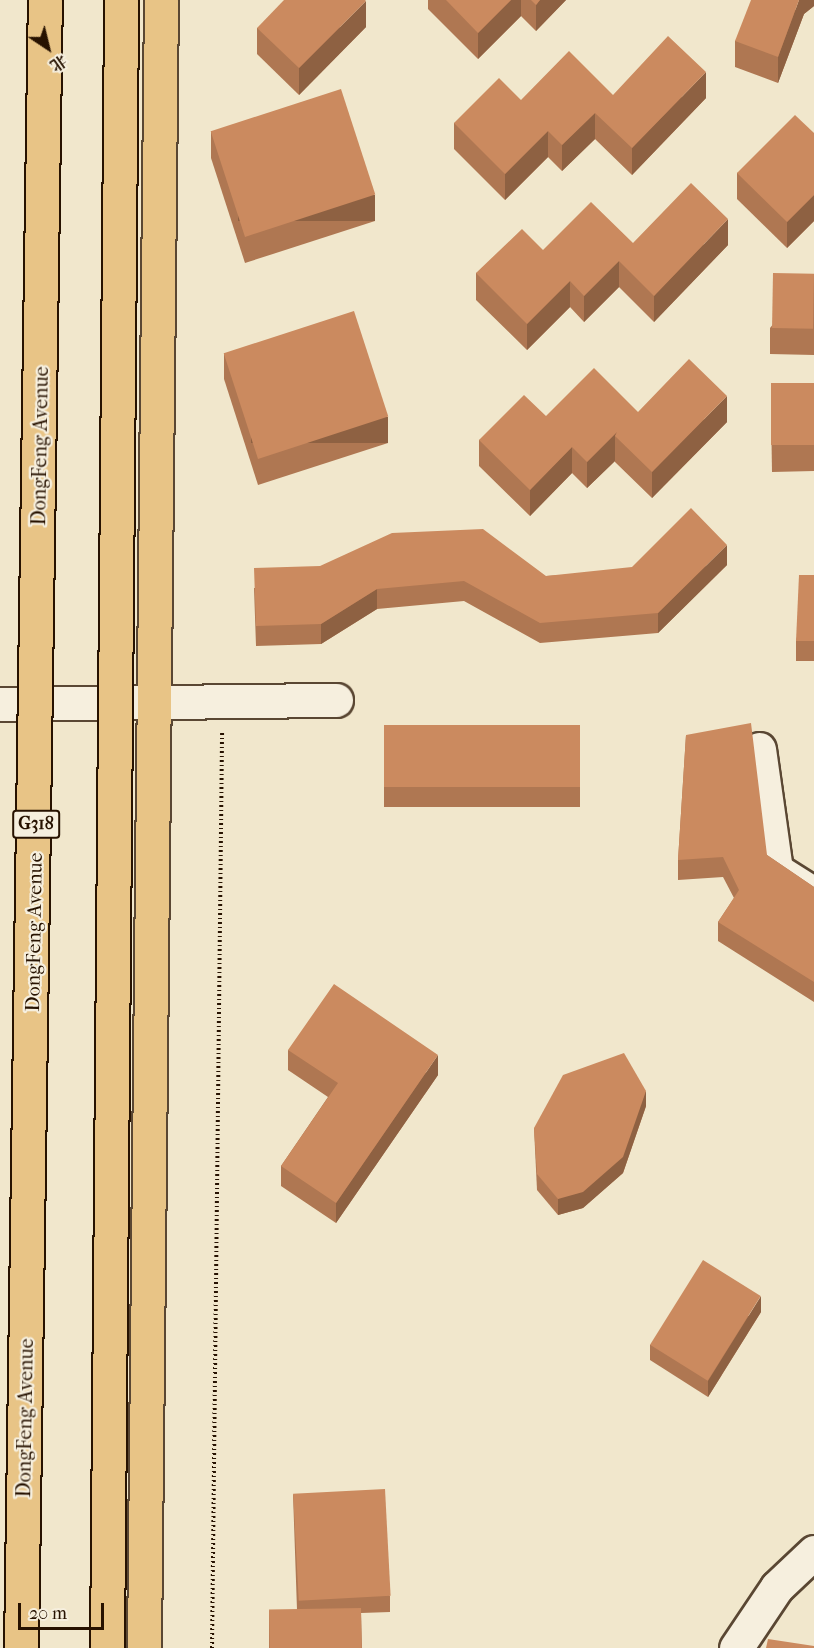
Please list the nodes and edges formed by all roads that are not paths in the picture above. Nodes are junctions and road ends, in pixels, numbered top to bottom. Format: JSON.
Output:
{"nodes":[{"id":1,"x":45,"y":0,"type":"edge"},
{"id":2,"x":121,"y":0,"type":"edge"},
{"id":3,"x":161,"y":0,"type":"edge"},
{"id":4,"x":336,"y":700,"type":"dead end"},
{"id":5,"x":154,"y":702,"type":"junction"},
{"id":6,"x":0,"y":704,"type":"edge"},
{"id":7,"x":759,"y":749,"type":"dead end"},
{"id":8,"x":814,"y":894,"type":"edge"},
{"id":9,"x":814,"y":1552,"type":"edge"},
{"id":10,"x":21,"y":1648,"type":"edge"},
{"id":11,"x":107,"y":1648,"type":"edge"},
{"id":12,"x":144,"y":1648,"type":"edge"},
{"id":13,"x":736,"y":1648,"type":"edge"}],
"edges":[{"from":1,"to":10,"type":"main road","name":"DongFeng Avenue","number":"G318","bridge":true},
{"from":2,"to":11,"type":"main road","bridge":true},
{"from":3,"to":5,"type":"main road"},
{"from":4,"to":5,"type":"street"},
{"from":5,"to":6,"type":"street"},
{"from":5,"to":12,"type":"main road"},
{"from":7,"to":8,"type":"street"},
{"from":9,"to":13,"type":"street"}]}
